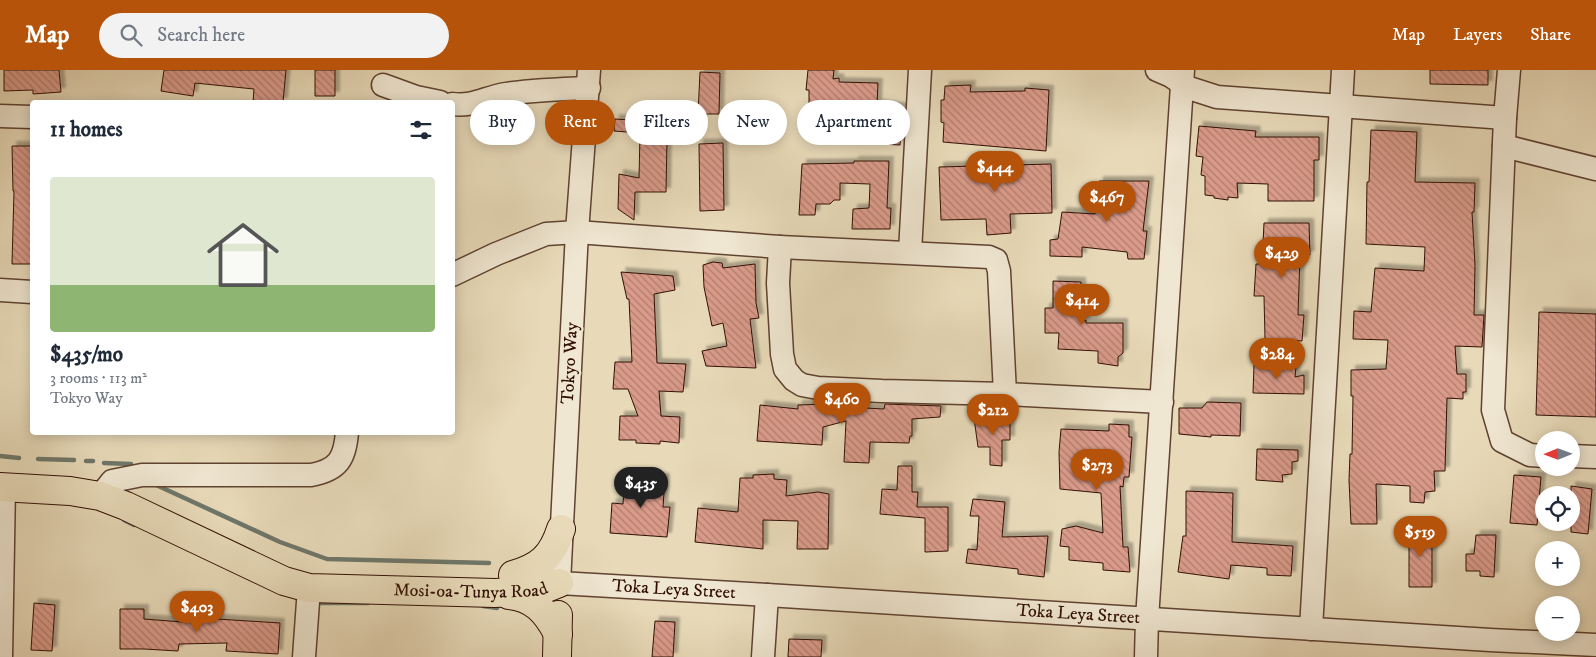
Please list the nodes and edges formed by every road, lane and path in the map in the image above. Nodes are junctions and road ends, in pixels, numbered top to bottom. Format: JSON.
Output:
{"nodes":[{"id":1,"x":920,"y":70,"type":"edge"},
{"id":2,"x":1157,"y":70,"type":"edge"},
{"id":3,"x":1343,"y":70,"type":"edge"},
{"id":4,"x":1509,"y":70,"type":"edge"},
{"id":5,"x":1182,"y":77,"type":"edge"},
{"id":6,"x":589,"y":79,"type":"edge"},
{"id":7,"x":381,"y":86,"type":"edge"},
{"id":8,"x":430,"y":100,"type":"edge"},
{"id":9,"x":455,"y":104,"type":"edge"},
{"id":10,"x":1341,"y":106,"type":"junction"},
{"id":11,"x":0,"y":116,"type":"edge"},
{"id":12,"x":30,"y":117,"type":"edge"},
{"id":13,"x":1505,"y":118,"type":"junction"},
{"id":14,"x":1504,"y":146,"type":"junction"},
{"id":15,"x":1596,"y":169,"type":"edge"},
{"id":16,"x":577,"y":232,"type":"junction"},
{"id":17,"x":780,"y":248,"type":"junction"},
{"id":18,"x":910,"y":252,"type":"junction"},
{"id":19,"x":455,"y":274,"type":"edge"},
{"id":20,"x":0,"y":290,"type":"edge"},
{"id":21,"x":30,"y":292,"type":"edge"},
{"id":22,"x":1005,"y":394,"type":"junction"},
{"id":23,"x":1162,"y":402,"type":"junction"},
{"id":24,"x":348,"y":435,"type":"edge"},
{"id":25,"x":1535,"y":456,"type":"edge"},
{"id":26,"x":1580,"y":456,"type":"edge"},
{"id":27,"x":1596,"y":457,"type":"edge"},
{"id":28,"x":1,"y":480,"type":"edge"},
{"id":29,"x":106,"y":489,"type":"junction"},
{"id":30,"x":561,"y":529,"type":"junction"},
{"id":31,"x":559,"y":583,"type":"junction"},
{"id":32,"x":504,"y":584,"type":"junction"},
{"id":33,"x":309,"y":588,"type":"junction"},
{"id":34,"x":767,"y":594,"type":"junction"},
{"id":35,"x":1147,"y":619,"type":"junction"},
{"id":36,"x":1311,"y":629,"type":"junction"},
{"id":37,"x":1596,"y":645,"type":"edge"},
{"id":38,"x":1489,"y":648,"type":"edge"},
{"id":39,"x":556,"y":650,"type":"edge"},
{"id":40,"x":2,"y":657,"type":"edge"},
{"id":41,"x":304,"y":657,"type":"edge"},
{"id":42,"x":763,"y":657,"type":"edge"},
{"id":43,"x":1146,"y":657,"type":"edge"}],
"edges":[{"from":1,"to":18,"type":"street"},
{"from":2,"to":5,"type":"street"},
{"from":3,"to":10,"type":"street"},
{"from":4,"to":13,"type":"street"},
{"from":5,"to":10,"type":"street"},
{"from":5,"to":23,"type":"street"},
{"from":6,"to":9,"type":"street"},
{"from":6,"to":16,"type":"street","name":"Tokyo Way"},
{"from":7,"to":8,"type":"street"},
{"from":10,"to":13,"type":"street"},
{"from":10,"to":36,"type":"street"},
{"from":11,"to":12,"type":"street"},
{"from":13,"to":14,"type":"street"},
{"from":14,"to":15,"type":"street"},
{"from":14,"to":25,"type":"street"},
{"from":16,"to":17,"type":"street"},
{"from":16,"to":19,"type":"street"},
{"from":16,"to":30,"type":"street","name":"Tokyo Way"},
{"from":17,"to":18,"type":"street"},
{"from":17,"to":22,"type":"street"},
{"from":18,"to":22,"type":"street"},
{"from":20,"to":21,"type":"street"},
{"from":22,"to":23,"type":"street"},
{"from":23,"to":35,"type":"street"},
{"from":24,"to":29,"type":"street"},
{"from":26,"to":27,"type":"street"},
{"from":28,"to":29,"type":"main road","name":"Mosi-oa-Tunya Road"},
{"from":28,"to":40,"type":"street"},
{"from":29,"to":32,"type":"main road","name":"Mosi-oa-Tunya Road"},
{"from":29,"to":33,"type":"main road","name":"Mosi-oa-Tunya Road"},
{"from":30,"to":31,"type":"street","name":"Tokyo Way"},
{"from":30,"to":32,"type":"main road"},
{"from":31,"to":32,"type":"main road","name":"Mosi-oa-Tunya Road"},
{"from":31,"to":34,"type":"street","name":"Toka Leya Street"},
{"from":31,"to":39,"type":"main road","name":"Tokyo Way"},
{"from":32,"to":33,"type":"main road","name":"Mosi-oa-Tunya Road"},
{"from":32,"to":39,"type":"main road"},
{"from":33,"to":41,"type":"street"},
{"from":34,"to":35,"type":"street","name":"Toka Leya Street"},
{"from":34,"to":42,"type":"street"},
{"from":35,"to":36,"type":"street","name":"Toka Leya Street"},
{"from":35,"to":43,"type":"street"},
{"from":36,"to":38,"type":"street","name":"Toka Leya Street"},
{"from":37,"to":38,"type":"street","name":"Toka Leya Street"}]}
